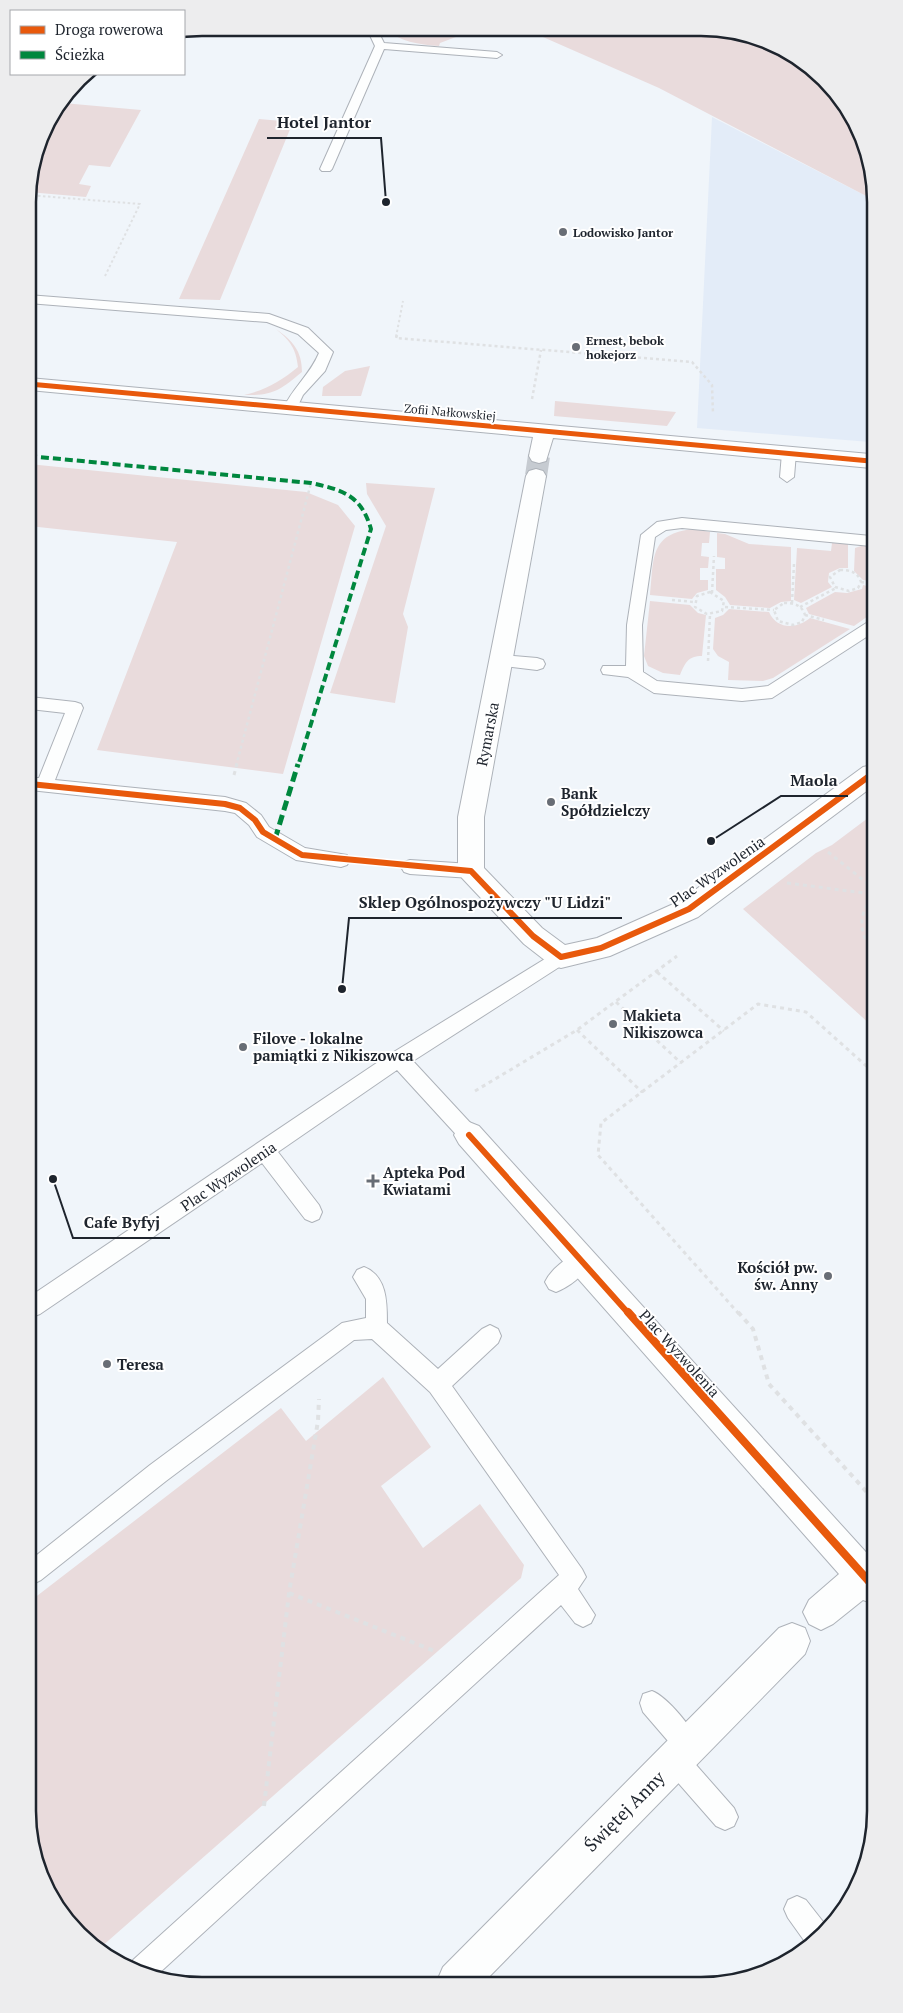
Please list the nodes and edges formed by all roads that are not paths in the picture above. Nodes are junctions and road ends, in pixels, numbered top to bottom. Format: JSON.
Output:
{"nodes":[{"id":1,"x":376,"y":36,"type":"edge"},
{"id":2,"x":380,"y":46,"type":"junction"},
{"id":3,"x":498,"y":55,"type":"dead end"},
{"id":4,"x":326,"y":170,"type":"dead end"},
{"id":5,"x":37,"y":300,"type":"edge"},
{"id":6,"x":37,"y":385,"type":"edge"},
{"id":7,"x":290,"y":409,"type":"junction"},
{"id":8,"x":544,"y":432,"type":"junction"},
{"id":9,"x":788,"y":453,"type":"junction"},
{"id":10,"x":867,"y":461,"type":"edge"},
{"id":11,"x":787,"y":477,"type":"dead end"},
{"id":12,"x":786,"y":516,"type":"dead end"},
{"id":13,"x":791,"y":533,"type":"junction"},
{"id":14,"x":867,"y":540,"type":"edge"},
{"id":15,"x":867,"y":630,"type":"edge"},
{"id":16,"x":501,"y":661,"type":"junction"},
{"id":17,"x":537,"y":664,"type":"dead end"},
{"id":18,"x":609,"y":670,"type":"dead end"},
{"id":19,"x":634,"y":672,"type":"junction"},
{"id":20,"x":37,"y":704,"type":"edge"},
{"id":21,"x":867,"y":778,"type":"edge"},
{"id":22,"x":38,"y":784,"type":"edge"},
{"id":23,"x":341,"y":860,"type":"dead end"},
{"id":24,"x":410,"y":867,"type":"dead end"},
{"id":25,"x":471,"y":871,"type":"junction"},
{"id":26,"x":561,"y":957,"type":"junction"},
{"id":27,"x":399,"y":1059,"type":"junction"},
{"id":28,"x":468,"y":1135,"type":"joint"},
{"id":29,"x":265,"y":1152,"type":"junction"},
{"id":30,"x":312,"y":1212,"type":"dead end"},
{"id":31,"x":580,"y":1262,"type":"junction"},
{"id":32,"x":364,"y":1277,"type":"dead end"},
{"id":33,"x":556,"y":1282,"type":"dead end"},
{"id":34,"x":36,"y":1304,"type":"edge"},
{"id":35,"x":376,"y":1328,"type":"junction"},
{"id":36,"x":490,"y":1336,"type":"dead end"},
{"id":37,"x":438,"y":1384,"type":"junction"},
{"id":38,"x":36,"y":1570,"type":"edge"},
{"id":39,"x":866,"y":1579,"type":"edge"},
{"id":40,"x":866,"y":1584,"type":"edge"},
{"id":41,"x":562,"y":1588,"type":"junction"},
{"id":42,"x":822,"y":1612,"type":"dead end"},
{"id":43,"x":583,"y":1615,"type":"dead end"},
{"id":44,"x":792,"y":1641,"type":"dead end"},
{"id":45,"x":652,"y":1703,"type":"dead end"},
{"id":46,"x":682,"y":1753,"type":"junction"},
{"id":47,"x":725,"y":1817,"type":"dead end"},
{"id":48,"x":797,"y":1909,"type":"dead end"},
{"id":49,"x":814,"y":1932,"type":"edge"},
{"id":50,"x":146,"y":1967,"type":"edge"},
{"id":51,"x":461,"y":1977,"type":"edge"}],
"edges":[{"from":1,"to":2,"type":"lane"},
{"from":2,"to":3,"type":"lane"},
{"from":2,"to":4,"type":"lane"},
{"from":5,"to":7,"type":"lane"},
{"from":6,"to":7,"type":"street","name":"Zofii Nałkowskiej"},
{"from":7,"to":8,"type":"street","name":"Zofii Nałkowskiej"},
{"from":8,"to":9,"type":"street","name":"Zofii Nałkowskiej"},
{"from":8,"to":16,"type":"street","name":"Rymarska"},
{"from":9,"to":10,"type":"street","name":"Zofii Nałkowskiej"},
{"from":9,"to":11,"type":"lane"},
{"from":12,"to":13,"type":"lane"},
{"from":13,"to":14,"type":"lane"},
{"from":13,"to":19,"type":"lane"},
{"from":15,"to":19,"type":"lane"},
{"from":16,"to":17,"type":"lane"},
{"from":16,"to":25,"type":"street","name":"Rymarska"},
{"from":18,"to":19,"type":"lane"},
{"from":20,"to":22,"type":"lane"},
{"from":21,"to":26,"type":"street","name":"Plac Wyzwolenia"},
{"from":22,"to":23,"type":"lane"},
{"from":24,"to":25,"type":"lane"},
{"from":25,"to":26,"type":"street"},
{"from":26,"to":27,"type":"lane","name":"Plac Wyzwolenia"},
{"from":27,"to":28,"type":"lane","name":"Plac Wyzwolenia"},
{"from":27,"to":29,"type":"lane","name":"Plac Wyzwolenia"},
{"from":28,"to":31,"type":"street","name":"Plac Wyzwolenia"},
{"from":29,"to":30,"type":"lane"},
{"from":29,"to":34,"type":"lane","name":"Plac Wyzwolenia"},
{"from":31,"to":33,"type":"lane"},
{"from":31,"to":39,"type":"street","name":"Plac Wyzwolenia"},
{"from":32,"to":35,"type":"lane"},
{"from":35,"to":37,"type":"lane"},
{"from":35,"to":38,"type":"lane"},
{"from":36,"to":37,"type":"lane"},
{"from":37,"to":41,"type":"lane"},
{"from":40,"to":42,"type":"street"},
{"from":41,"to":43,"type":"lane"},
{"from":41,"to":50,"type":"lane"},
{"from":44,"to":46,"type":"street","name":"Świętej Anny"},
{"from":45,"to":46,"type":"lane"},
{"from":46,"to":47,"type":"lane"},
{"from":46,"to":51,"type":"street","name":"Świętej Anny"},
{"from":48,"to":49,"type":"lane"}]}
